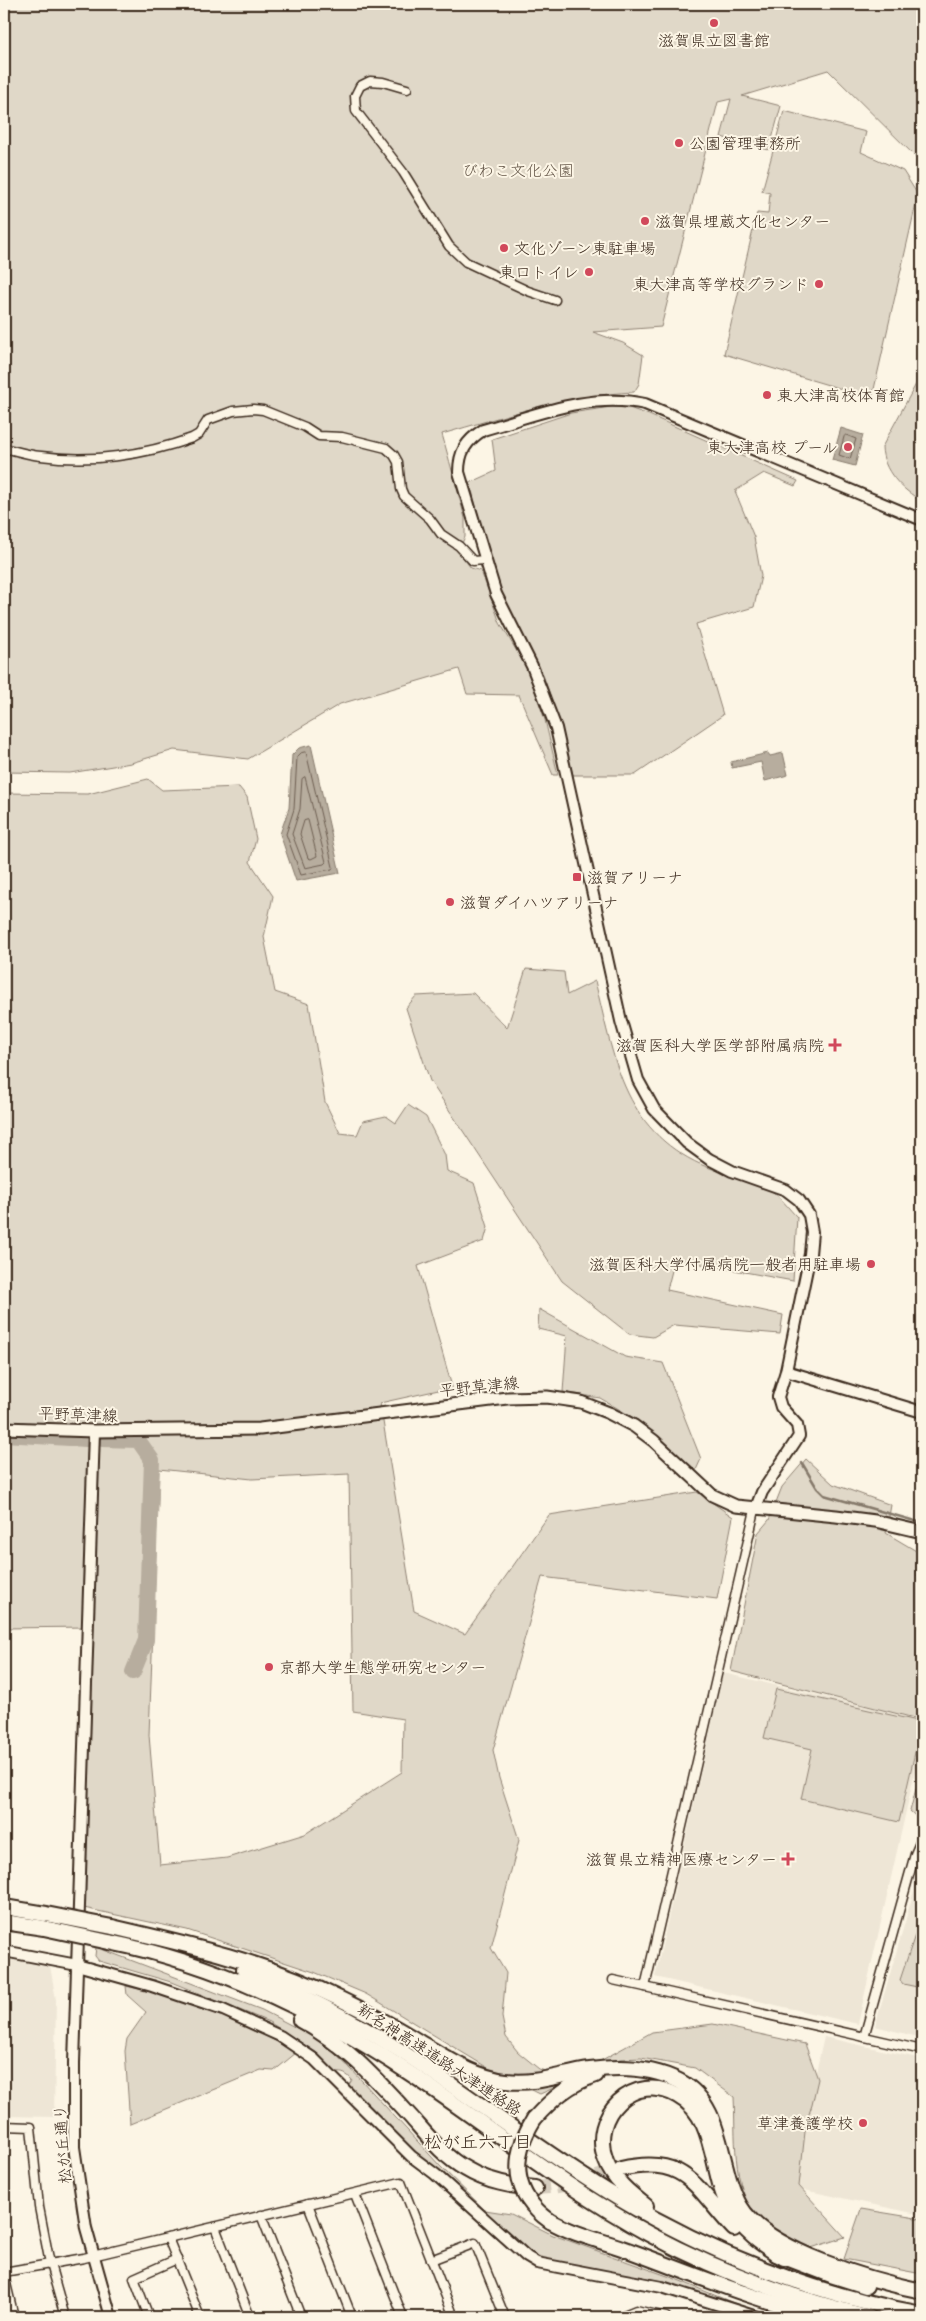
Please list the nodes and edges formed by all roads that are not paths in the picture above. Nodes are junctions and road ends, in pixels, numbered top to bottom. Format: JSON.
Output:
{"nodes":[{"id":1,"x":407,"y":89,"type":"dead end"},
{"id":2,"x":555,"y":300,"type":"dead end"},
{"id":3,"x":4,"y":448,"type":"edge"},
{"id":4,"x":922,"y":520,"type":"edge"},
{"id":5,"x":484,"y":560,"type":"junction"},
{"id":6,"x":786,"y":1371,"type":"junction"},
{"id":7,"x":922,"y":1412,"type":"edge"},
{"id":8,"x":4,"y":1428,"type":"edge"},
{"id":9,"x":94,"y":1431,"type":"junction"},
{"id":10,"x":755,"y":1510,"type":"junction"},
{"id":11,"x":922,"y":1532,"type":"edge"},
{"id":12,"x":922,"y":1838,"type":"edge"},
{"id":13,"x":4,"y":1907,"type":"edge"},
{"id":14,"x":4,"y":1922,"type":"edge"},
{"id":15,"x":112,"y":1927,"type":"junction"},
{"id":16,"x":109,"y":1942,"type":"junction"},
{"id":17,"x":4,"y":1951,"type":"edge"},
{"id":18,"x":77,"y":1966,"type":"junction"},
{"id":19,"x":613,"y":1980,"type":"dead end"},
{"id":20,"x":645,"y":1987,"type":"junction"},
{"id":21,"x":864,"y":2037,"type":"junction"},
{"id":22,"x":922,"y":2050,"type":"edge"},
{"id":23,"x":628,"y":2068,"type":"junction"},
{"id":24,"x":4,"y":2126,"type":"edge"},
{"id":25,"x":621,"y":2169,"type":"tunnel mouth"},
{"id":26,"x":535,"y":2188,"type":"tunnel mouth"},
{"id":27,"x":355,"y":2194,"type":"junction"},
{"id":28,"x":308,"y":2204,"type":"junction"},
{"id":29,"x":262,"y":2215,"type":"junction"},
{"id":30,"x":215,"y":2227,"type":"junction"},
{"id":31,"x":168,"y":2238,"type":"junction"},
{"id":32,"x":702,"y":2242,"type":"junction"},
{"id":33,"x":94,"y":2256,"type":"junction"},
{"id":34,"x":784,"y":2258,"type":"junction"},
{"id":35,"x":177,"y":2259,"type":"junction"},
{"id":36,"x":431,"y":2260,"type":"junction"},
{"id":37,"x":50,"y":2264,"type":"junction"},
{"id":38,"x":4,"y":2274,"type":"edge"},
{"id":39,"x":922,"y":2291,"type":"edge"},
{"id":40,"x":922,"y":2301,"type":"edge"},
{"id":41,"x":922,"y":2314,"type":"edge"},
{"id":42,"x":14,"y":2317,"type":"edge"},
{"id":43,"x":65,"y":2317,"type":"edge"},
{"id":44,"x":111,"y":2317,"type":"edge"},
{"id":45,"x":149,"y":2317,"type":"edge"},
{"id":46,"x":200,"y":2317,"type":"edge"},
{"id":47,"x":250,"y":2317,"type":"edge"},
{"id":48,"x":301,"y":2317,"type":"edge"},
{"id":49,"x":352,"y":2317,"type":"edge"},
{"id":50,"x":403,"y":2317,"type":"edge"},
{"id":51,"x":454,"y":2317,"type":"edge"},
{"id":52,"x":505,"y":2317,"type":"edge"},
{"id":53,"x":619,"y":2317,"type":"edge"},
{"id":54,"x":666,"y":2317,"type":"edge"},
{"id":55,"x":757,"y":2317,"type":"edge"},
{"id":56,"x":829,"y":2317,"type":"edge"},
{"id":57,"x":869,"y":2317,"type":"edge"}],
"edges":[{"from":1,"to":2,"type":"street"},
{"from":3,"to":5,"type":"street"},
{"from":4,"to":5,"type":"street"},
{"from":5,"to":6,"type":"street"},
{"from":6,"to":7,"type":"street"},
{"from":6,"to":10,"type":"street"},
{"from":8,"to":9,"type":"main road","name":"平野草津線"},
{"from":9,"to":10,"type":"main road","name":"平野草津線"},
{"from":9,"to":18,"type":"street","name":"松が丘通り"},
{"from":10,"to":11,"type":"main road","name":"平野草津線"},
{"from":10,"to":20,"type":"street"},
{"from":12,"to":21,"type":"street"},
{"from":13,"to":15,"type":"highway","name":"新名神高速道路大津連絡路","bridge":true},
{"from":14,"to":16,"type":"highway","name":"新名神高速道路大津連絡路","bridge":true},
{"from":15,"to":23,"type":"highway"},
{"from":15,"to":32,"type":"highway","name":"新名神高速道路大津連絡路"},
{"from":16,"to":26,"type":"highway"},
{"from":16,"to":57,"type":"highway","name":"新名神高速道路大津連絡路"},
{"from":17,"to":18,"type":"street"},
{"from":18,"to":33,"type":"street","name":"松が丘通り"},
{"from":18,"to":55,"type":"street"},
{"from":19,"to":20,"type":"street"},
{"from":20,"to":21,"type":"street"},
{"from":21,"to":22,"type":"street"},
{"from":23,"to":39,"type":"highway"},
{"from":23,"to":56,"type":"highway","bridge":true},
{"from":24,"to":37,"type":"street"},
{"from":25,"to":34,"type":"highway"},
{"from":27,"to":28,"type":"street"},
{"from":27,"to":36,"type":"street"},
{"from":27,"to":50,"type":"street"},
{"from":28,"to":29,"type":"street"},
{"from":28,"to":49,"type":"street"},
{"from":29,"to":30,"type":"street"},
{"from":29,"to":48,"type":"street"},
{"from":30,"to":31,"type":"street"},
{"from":30,"to":47,"type":"street"},
{"from":31,"to":33,"type":"street"},
{"from":31,"to":35,"type":"street"},
{"from":32,"to":34,"type":"highway"},
{"from":32,"to":41,"type":"highway","name":"新名神高速道路大津連絡路"},
{"from":33,"to":37,"type":"street"},
{"from":33,"to":44,"type":"street","name":"松が丘通り"},
{"from":34,"to":40,"type":"highway"},
{"from":35,"to":45,"type":"street"},
{"from":35,"to":46,"type":"street"},
{"from":36,"to":51,"type":"street"},
{"from":36,"to":52,"type":"street"},
{"from":37,"to":38,"type":"street"},
{"from":37,"to":43,"type":"street"},
{"from":38,"to":42,"type":"street"},
{"from":53,"to":54,"type":"street"}]}
